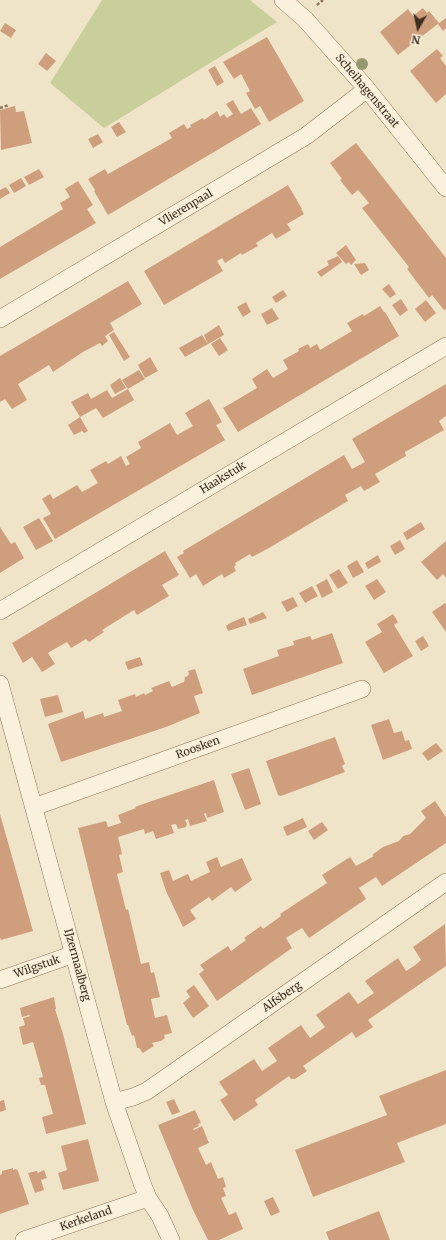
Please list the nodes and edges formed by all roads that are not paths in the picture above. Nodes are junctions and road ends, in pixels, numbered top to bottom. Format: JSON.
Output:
{"nodes":[{"id":1,"x":283,"y":0,"type":"edge"},
{"id":2,"x":367,"y":89,"type":"junction"},
{"id":3,"x":446,"y":188,"type":"edge"},
{"id":4,"x":0,"y":319,"type":"edge"},
{"id":5,"x":446,"y":346,"type":"edge"},
{"id":6,"x":0,"y":611,"type":"edge"},
{"id":7,"x":0,"y":684,"type":"edge"},
{"id":8,"x":362,"y":689,"type":"dead end"},
{"id":9,"x":4,"y":719,"type":"edge"},
{"id":10,"x":34,"y":807,"type":"junction"},
{"id":11,"x":446,"y":882,"type":"edge"},
{"id":12,"x":74,"y":954,"type":"junction"},
{"id":13,"x":0,"y":980,"type":"edge"},
{"id":14,"x":114,"y":1102,"type":"junction"},
{"id":15,"x":148,"y":1198,"type":"junction"},
{"id":16,"x":24,"y":1240,"type":"edge"},
{"id":17,"x":171,"y":1240,"type":"edge"}],
"edges":[{"from":1,"to":2,"type":"street","name":"Scheihagenstraat"},
{"from":2,"to":3,"type":"street","name":"Scheihagenstraat"},
{"from":2,"to":4,"type":"street","name":"Vlierenpaal"},
{"from":5,"to":6,"type":"street","name":"Haakstuk"},
{"from":7,"to":9,"type":"street","name":"IJzermaalberg"},
{"from":8,"to":10,"type":"street","name":"Roosken"},
{"from":9,"to":10,"type":"street","name":"IJzermaalberg"},
{"from":10,"to":12,"type":"street","name":"IJzermaalberg"},
{"from":11,"to":14,"type":"street","name":"Alfsberg"},
{"from":12,"to":13,"type":"street","name":"Wilgstuk"},
{"from":12,"to":14,"type":"street","name":"IJzermaalberg"},
{"from":14,"to":15,"type":"street","name":"IJzermaalberg"},
{"from":15,"to":16,"type":"street","name":"Kerkeland"},
{"from":15,"to":17,"type":"street","name":"IJzermaalberg"}]}
